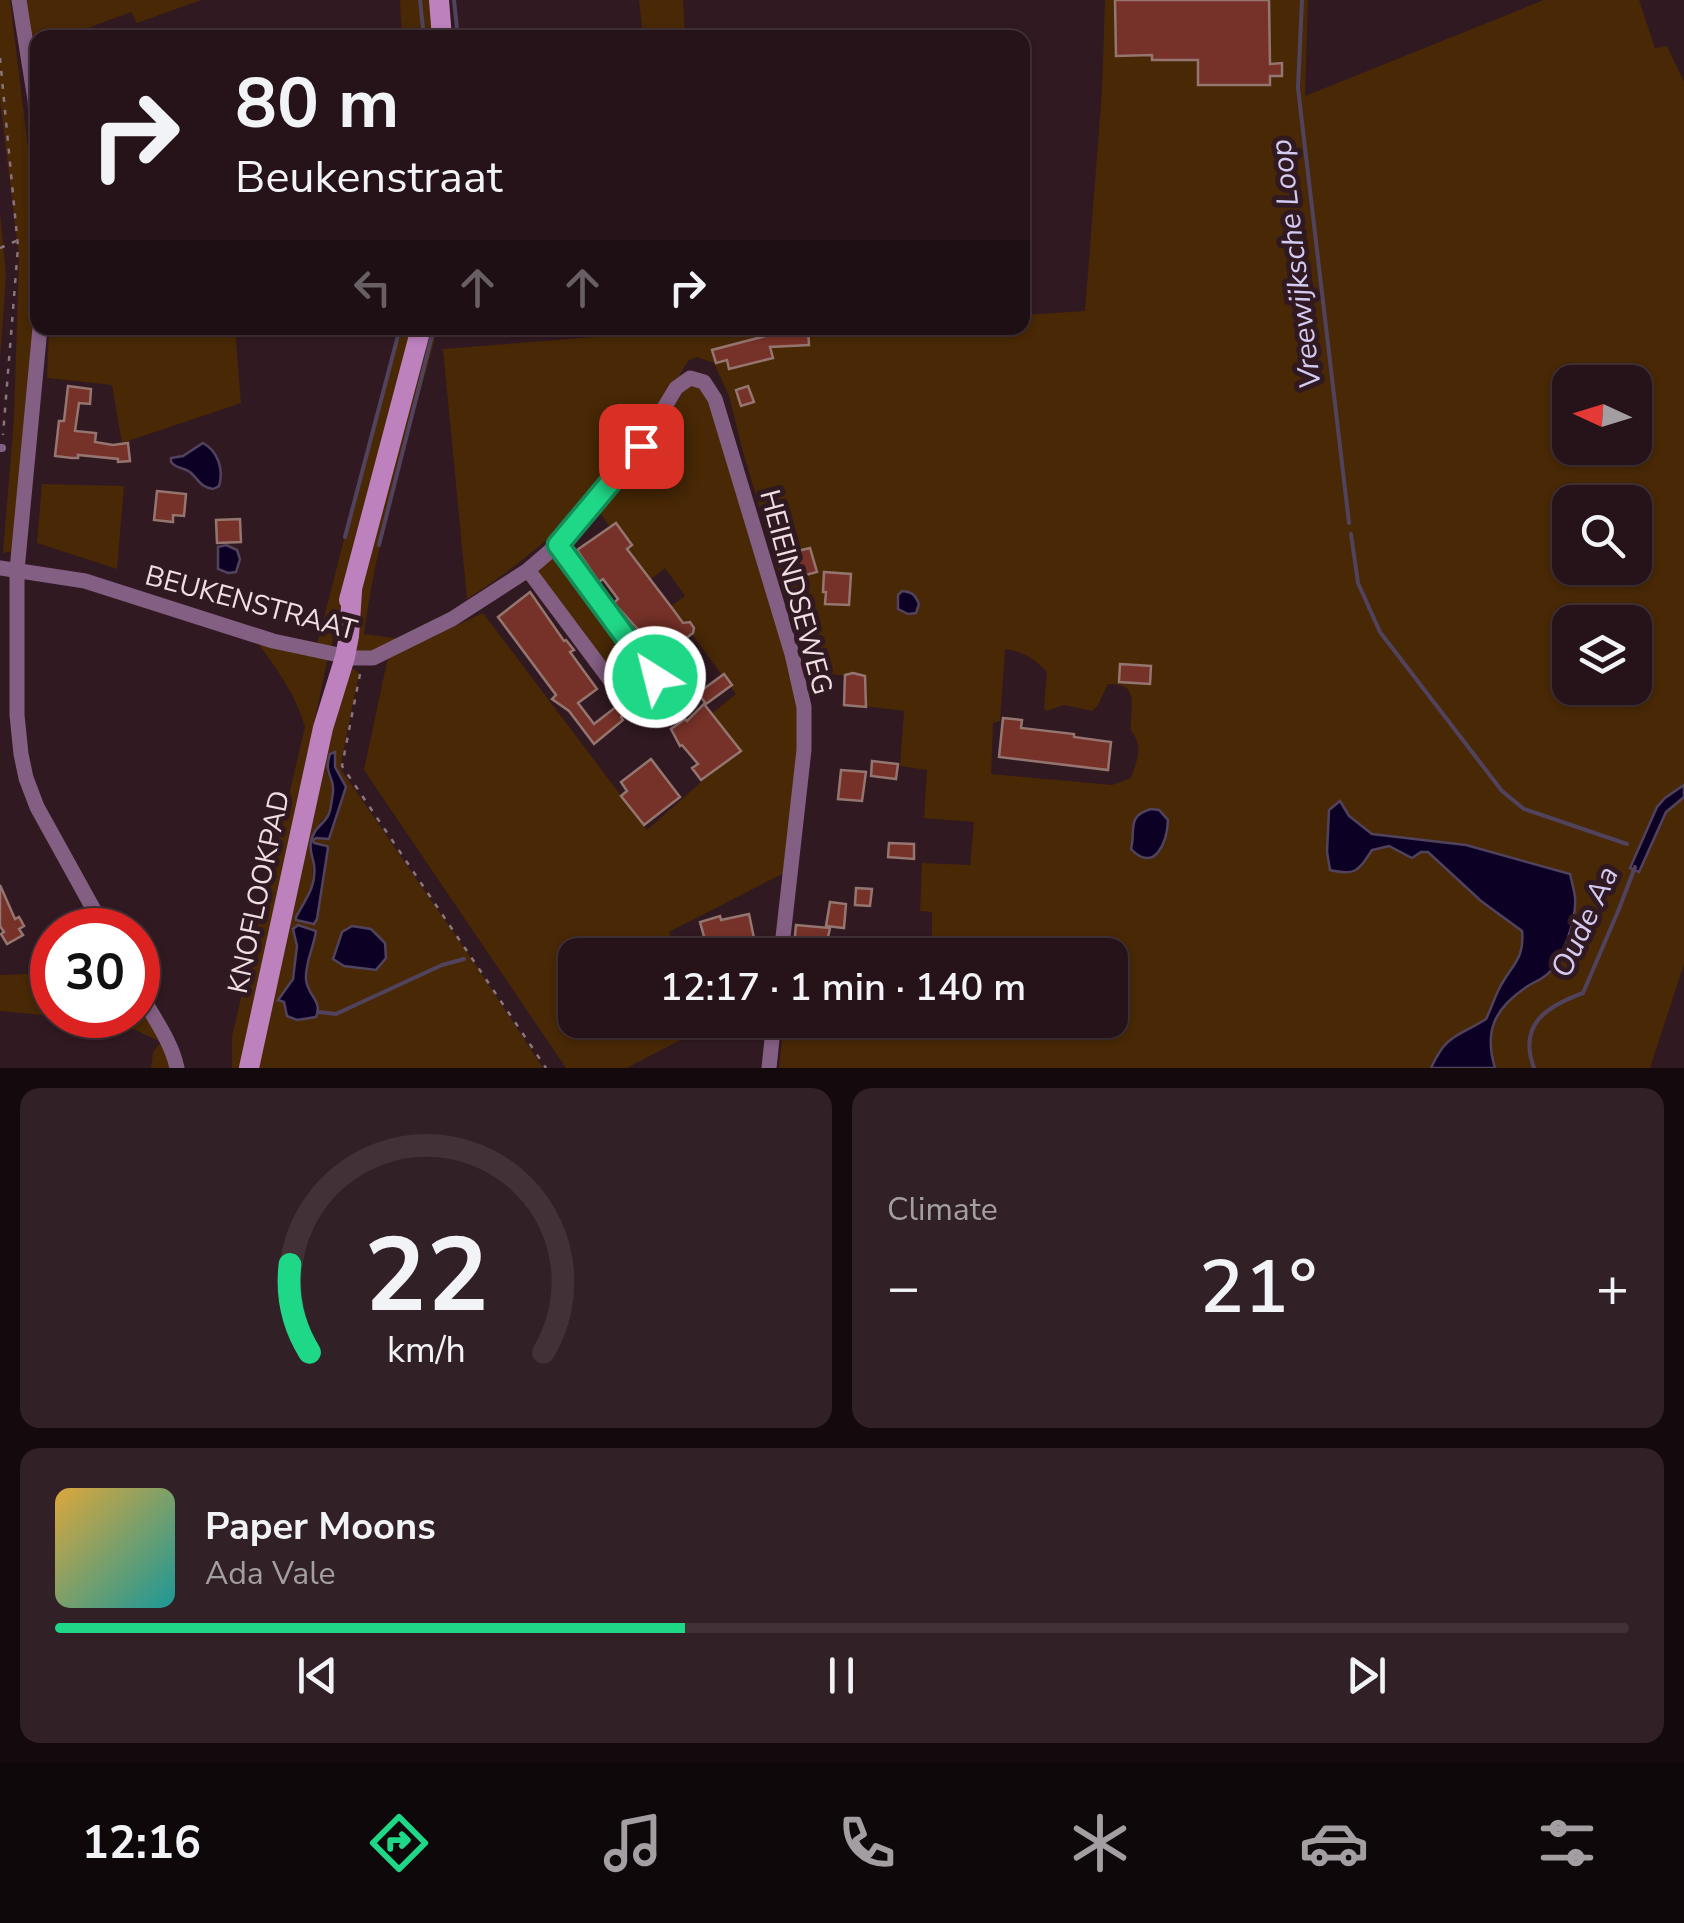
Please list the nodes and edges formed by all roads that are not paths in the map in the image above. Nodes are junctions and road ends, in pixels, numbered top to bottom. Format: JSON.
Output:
{"nodes":[{"id":1,"x":19,"y":0,"type":"edge"},
{"id":2,"x":439,"y":0,"type":"edge"},
{"id":3,"x":441,"y":30,"type":"edge"},
{"id":4,"x":30,"y":69,"type":"edge"},
{"id":5,"x":39,"y":335,"type":"edge"},
{"id":6,"x":419,"y":335,"type":"edge"},
{"id":7,"x":690,"y":378,"type":"joint"},
{"id":8,"x":558,"y":545,"type":"junction"},
{"id":9,"x":0,"y":568,"type":"edge"},
{"id":10,"x":17,"y":570,"type":"junction"},
{"id":11,"x":528,"y":570,"type":"junction"},
{"id":12,"x":347,"y":656,"type":"junction"},
{"id":13,"x":93,"y":908,"type":"edge"},
{"id":14,"x":783,"y":938,"type":"edge"},
{"id":15,"x":160,"y":1029,"type":"edge"},
{"id":16,"x":772,"y":1038,"type":"edge"},
{"id":17,"x":177,"y":1068,"type":"edge"},
{"id":18,"x":249,"y":1068,"type":"edge"},
{"id":19,"x":769,"y":1068,"type":"edge"}],
"edges":[{"from":1,"to":4,"type":"street"},
{"from":2,"to":3,"type":"main road"},
{"from":5,"to":10,"type":"street"},
{"from":6,"to":12,"type":"main road","name":"KNOFLOOKPAD"},
{"from":7,"to":8,"type":"street","name":"BEUKENSTRAAT"},
{"from":7,"to":14,"type":"street","name":"HEIEINDSEWEG"},
{"from":8,"to":11,"type":"street","name":"BEUKENSTRAAT"},
{"from":8,"to":11,"type":"street"},
{"from":9,"to":10,"type":"street","name":"BEUKENSTRAAT"},
{"from":10,"to":12,"type":"street","name":"BEUKENSTRAAT"},
{"from":10,"to":13,"type":"street"},
{"from":11,"to":12,"type":"street","name":"BEUKENSTRAAT"},
{"from":12,"to":18,"type":"main road","name":"KNOFLOOKPAD"},
{"from":15,"to":17,"type":"street"},
{"from":16,"to":19,"type":"street"}]}
